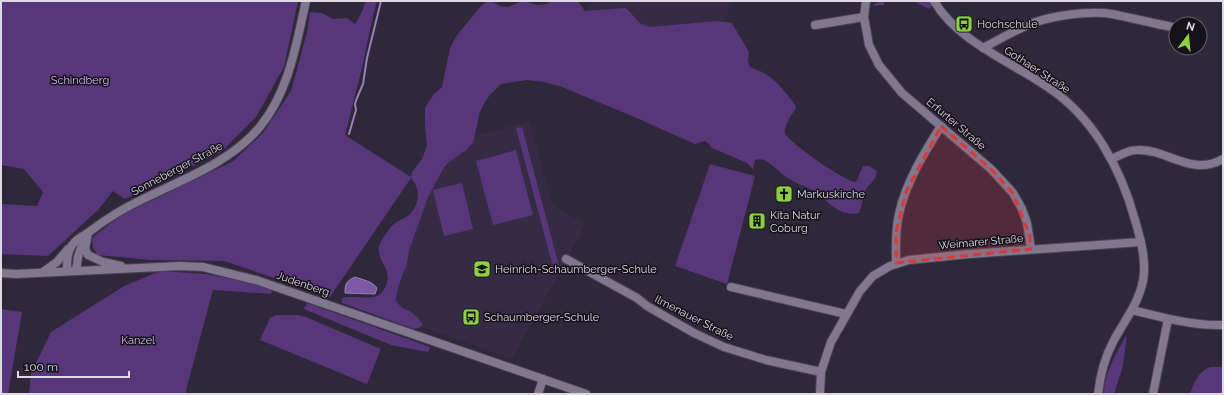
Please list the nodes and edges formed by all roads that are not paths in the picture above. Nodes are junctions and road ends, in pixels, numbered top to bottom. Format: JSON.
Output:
{"nodes":[{"id":1,"x":306,"y":1,"type":"edge"},
{"id":2,"x":866,"y":1,"type":"edge"},
{"id":3,"x":934,"y":1,"type":"edge"},
{"id":4,"x":864,"y":17,"type":"junction"},
{"id":5,"x":815,"y":25,"type":"dead end"},
{"id":6,"x":1168,"y":26,"type":"edge"},
{"id":7,"x":983,"y":48,"type":"junction"},
{"id":8,"x":941,"y":126,"type":"junction"},
{"id":9,"x":1111,"y":159,"type":"junction"},
{"id":10,"x":1223,"y":159,"type":"edge"},
{"id":11,"x":88,"y":233,"type":"junction"},
{"id":12,"x":74,"y":242,"type":"junction"},
{"id":13,"x":1141,"y":242,"type":"junction"},
{"id":14,"x":1030,"y":249,"type":"junction"},
{"id":15,"x":566,"y":259,"type":"dead end"},
{"id":16,"x":896,"y":263,"type":"junction"},
{"id":17,"x":138,"y":268,"type":"junction"},
{"id":18,"x":67,"y":271,"type":"junction"},
{"id":19,"x":76,"y":271,"type":"junction"},
{"id":20,"x":1,"y":273,"type":"edge"},
{"id":21,"x":41,"y":273,"type":"junction"},
{"id":22,"x":731,"y":286,"type":"dead end"},
{"id":23,"x":1132,"y":310,"type":"junction"},
{"id":24,"x":846,"y":314,"type":"junction"},
{"id":25,"x":1168,"y":319,"type":"junction"},
{"id":26,"x":1223,"y":326,"type":"edge"},
{"id":27,"x":821,"y":372,"type":"junction"},
{"id":28,"x":543,"y":379,"type":"junction"},
{"id":29,"x":538,"y":394,"type":"edge"},
{"id":30,"x":586,"y":394,"type":"edge"},
{"id":31,"x":820,"y":394,"type":"edge"},
{"id":32,"x":1098,"y":394,"type":"edge"},
{"id":33,"x":1153,"y":394,"type":"edge"}],
"edges":[{"from":1,"to":11,"type":"street","name":"Sonneberger Straße"},
{"from":2,"to":4,"type":"street","name":"Erfurter Straße"},
{"from":3,"to":7,"type":"street","name":"Gothaer Straße"},
{"from":4,"to":5,"type":"street"},
{"from":4,"to":8,"type":"street","name":"Erfurter Straße"},
{"from":6,"to":7,"type":"street"},
{"from":7,"to":9,"type":"street","name":"Gothaer Straße"},
{"from":8,"to":14,"type":"street","name":"Erfurter Straße"},
{"from":8,"to":16,"type":"street"},
{"from":9,"to":10,"type":"street"},
{"from":9,"to":13,"type":"street","name":"Gothaer Straße"},
{"from":11,"to":12,"type":"street","name":"Sonneberger Straße"},
{"from":11,"to":17,"type":"street"},
{"from":11,"to":19,"type":"street","name":"Sonneberger Straße"},
{"from":12,"to":18,"type":"street"},
{"from":12,"to":21,"type":"street","name":"Sonneberger Straße"},
{"from":13,"to":14,"type":"street","name":"Weimarer Straße"},
{"from":13,"to":23,"type":"street","name":"Gothaer Straße"},
{"from":14,"to":16,"type":"street","name":"Weimarer Straße"},
{"from":15,"to":27,"type":"street","name":"Ilmenauer Straße"},
{"from":16,"to":24,"type":"street","name":"Weimarer Straße"},
{"from":17,"to":19,"type":"street","name":"Judenberg"},
{"from":17,"to":28,"type":"street","name":"Judenberg"},
{"from":18,"to":19,"type":"street","name":"Judenberg"},
{"from":18,"to":21,"type":"street","name":"Judenberg"},
{"from":20,"to":21,"type":"street","name":"Judenberg"},
{"from":22,"to":24,"type":"street"},
{"from":23,"to":25,"type":"street"},
{"from":23,"to":32,"type":"street","name":"Gothaer Straße"},
{"from":24,"to":27,"type":"street","name":"Weimarer Straße"},
{"from":25,"to":26,"type":"street"},
{"from":25,"to":33,"type":"street"},
{"from":27,"to":31,"type":"street","name":"Weimarer Straße"},
{"from":28,"to":29,"type":"street"},
{"from":28,"to":30,"type":"street","name":"Judenberg"}]}
